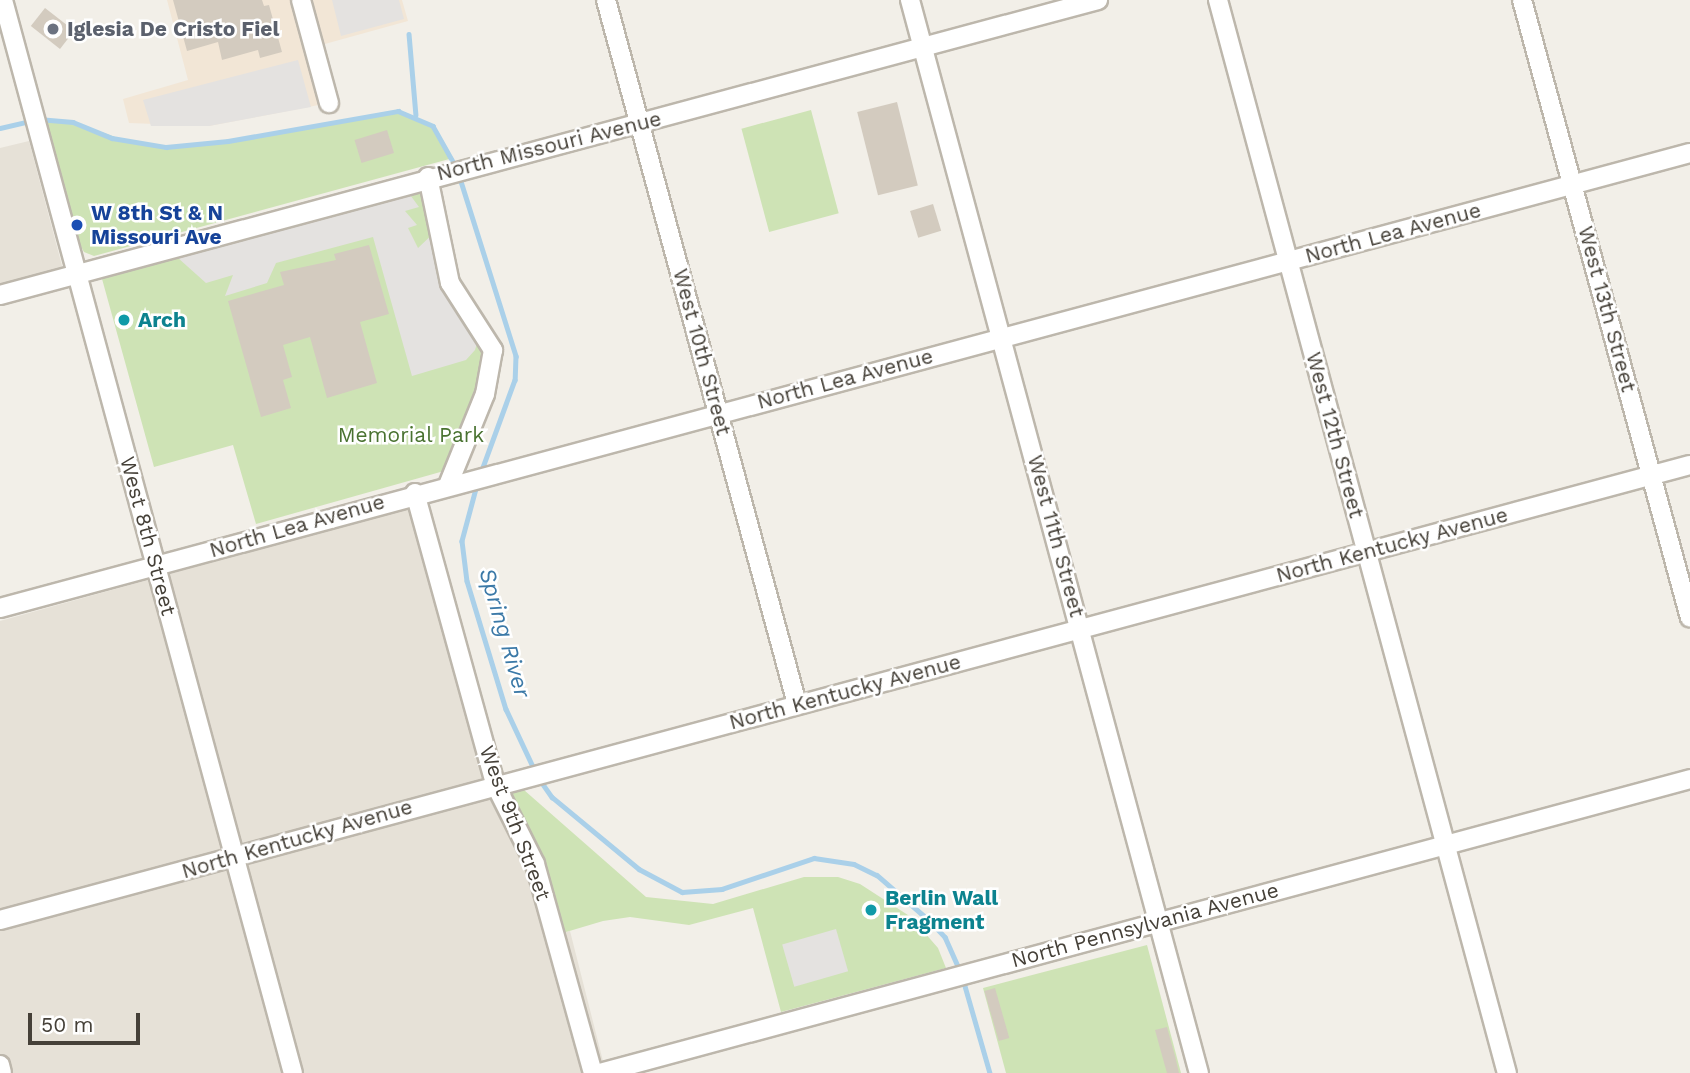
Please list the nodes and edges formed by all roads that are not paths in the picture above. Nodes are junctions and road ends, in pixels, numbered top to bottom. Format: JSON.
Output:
{"nodes":[{"id":1,"x":3,"y":0,"type":"edge"},
{"id":2,"x":301,"y":0,"type":"edge"},
{"id":3,"x":606,"y":0,"type":"edge"},
{"id":4,"x":910,"y":0,"type":"edge"},
{"id":5,"x":1098,"y":0,"type":"edge"},
{"id":6,"x":1217,"y":0,"type":"edge"},
{"id":7,"x":1522,"y":0,"type":"edge"},
{"id":8,"x":923,"y":48,"type":"junction"},
{"id":9,"x":330,"y":103,"type":"dead end"},
{"id":10,"x":639,"y":124,"type":"junction"},
{"id":11,"x":1690,"y":153,"type":"edge"},
{"id":12,"x":428,"y":177,"type":"junction"},
{"id":13,"x":1573,"y":185,"type":"junction"},
{"id":14,"x":1288,"y":261,"type":"junction"},
{"id":15,"x":76,"y":275,"type":"junction"},
{"id":16,"x":0,"y":295,"type":"edge"},
{"id":17,"x":1002,"y":337,"type":"junction"},
{"id":18,"x":719,"y":412,"type":"junction"},
{"id":19,"x":1690,"y":465,"type":"edge"},
{"id":20,"x":1652,"y":476,"type":"junction"},
{"id":21,"x":453,"y":484,"type":"junction"},
{"id":22,"x":415,"y":493,"type":"junction"},
{"id":23,"x":1367,"y":552,"type":"junction"},
{"id":24,"x":156,"y":566,"type":"junction"},
{"id":25,"x":0,"y":608,"type":"edge"},
{"id":26,"x":1690,"y":618,"type":"edge"},
{"id":27,"x":1081,"y":629,"type":"junction"},
{"id":28,"x":797,"y":704,"type":"junction"},
{"id":29,"x":1690,"y":779,"type":"edge"},
{"id":30,"x":495,"y":784,"type":"junction"},
{"id":31,"x":1445,"y":844,"type":"junction"},
{"id":32,"x":235,"y":856,"type":"junction"},
{"id":33,"x":0,"y":920,"type":"edge"},
{"id":34,"x":1159,"y":922,"type":"junction"},
{"id":35,"x":0,"y":1065,"type":"edge"},
{"id":36,"x":2,"y":1073,"type":"edge"},
{"id":37,"x":293,"y":1073,"type":"edge"},
{"id":38,"x":593,"y":1073,"type":"edge"},
{"id":39,"x":600,"y":1073,"type":"edge"},
{"id":40,"x":1199,"y":1073,"type":"edge"},
{"id":41,"x":1507,"y":1073,"type":"edge"}],
"edges":[{"from":1,"to":15,"type":"street","name":"West 8th Street"},
{"from":2,"to":9,"type":"street"},
{"from":3,"to":10,"type":"street","name":"West 10th Street"},
{"from":4,"to":8,"type":"street","name":"West 11th Street"},
{"from":5,"to":8,"type":"street","name":"North Missouri Avenue"},
{"from":6,"to":14,"type":"street","name":"West 12th Street"},
{"from":7,"to":13,"type":"street","name":"West 13th Street"},
{"from":8,"to":10,"type":"street","name":"North Missouri Avenue"},
{"from":8,"to":17,"type":"street","name":"West 11th Street"},
{"from":10,"to":12,"type":"street","name":"North Missouri Avenue"},
{"from":10,"to":18,"type":"street","name":"West 10th Street"},
{"from":11,"to":13,"type":"street","name":"North Lea Avenue"},
{"from":12,"to":15,"type":"street","name":"North Missouri Avenue"},
{"from":12,"to":21,"type":"street"},
{"from":13,"to":14,"type":"street","name":"North Lea Avenue"},
{"from":13,"to":20,"type":"street","name":"West 13th Street"},
{"from":14,"to":17,"type":"street","name":"North Lea Avenue"},
{"from":14,"to":23,"type":"street","name":"West 12th Street"},
{"from":15,"to":16,"type":"street","name":"North Missouri Avenue"},
{"from":15,"to":24,"type":"street","name":"West 8th Street"},
{"from":17,"to":18,"type":"street","name":"North Lea Avenue"},
{"from":17,"to":27,"type":"street","name":"West 11th Street"},
{"from":18,"to":21,"type":"street","name":"North Lea Avenue"},
{"from":18,"to":28,"type":"street","name":"West 10th Street"},
{"from":19,"to":20,"type":"street","name":"North Kentucky Avenue"},
{"from":20,"to":23,"type":"street","name":"North Kentucky Avenue"},
{"from":20,"to":26,"type":"street","name":"West 13th Street"},
{"from":21,"to":22,"type":"street","name":"North Lea Avenue"},
{"from":22,"to":24,"type":"street","name":"North Lea Avenue"},
{"from":22,"to":30,"type":"street","name":"West 9th Street"},
{"from":23,"to":27,"type":"street","name":"North Kentucky Avenue"},
{"from":23,"to":31,"type":"street","name":"West 12th Street"},
{"from":24,"to":25,"type":"street","name":"North Lea Avenue"},
{"from":24,"to":32,"type":"street","name":"West 8th Street"},
{"from":27,"to":28,"type":"street","name":"North Kentucky Avenue"},
{"from":27,"to":34,"type":"street","name":"West 11th Street"},
{"from":28,"to":30,"type":"street","name":"North Kentucky Avenue"},
{"from":29,"to":31,"type":"street","name":"North Pennsylvania Avenue"},
{"from":30,"to":32,"type":"street","name":"North Kentucky Avenue"},
{"from":30,"to":38,"type":"street","name":"West 9th Street"},
{"from":31,"to":34,"type":"street","name":"North Pennsylvania Avenue"},
{"from":31,"to":41,"type":"street","name":"West 12th Street"},
{"from":32,"to":33,"type":"street","name":"North Kentucky Avenue"},
{"from":32,"to":37,"type":"street","name":"West 8th Street"},
{"from":34,"to":39,"type":"street","name":"North Pennsylvania Avenue"},
{"from":34,"to":40,"type":"street","name":"West 11th Street"},
{"from":35,"to":36,"type":"street"}]}
